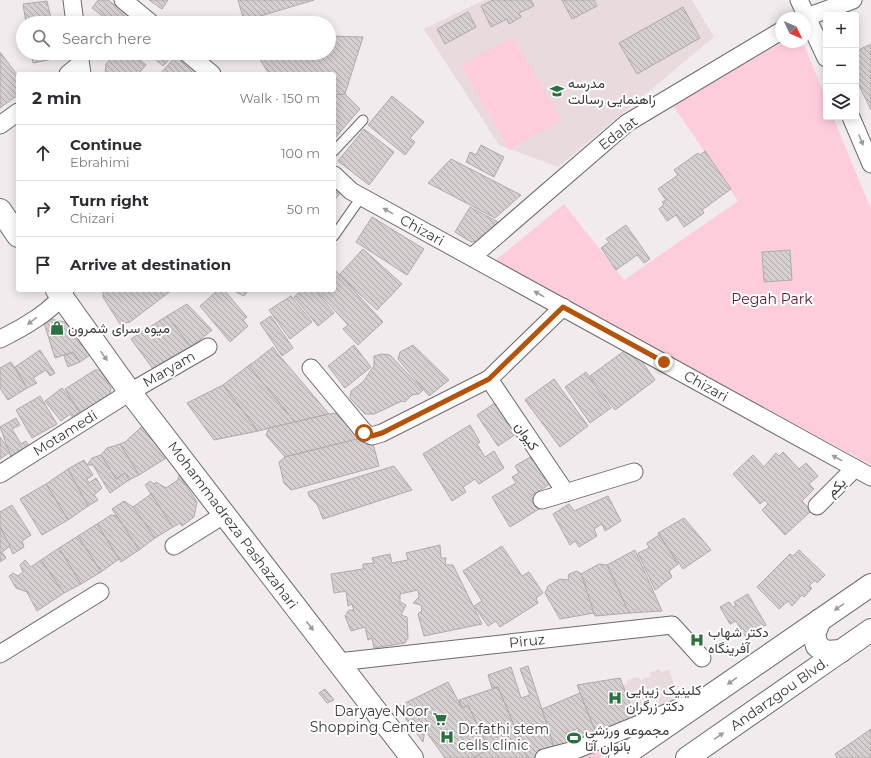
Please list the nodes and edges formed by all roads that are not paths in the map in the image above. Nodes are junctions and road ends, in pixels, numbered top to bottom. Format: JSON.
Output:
{"nodes":[{"id":1,"x":72,"y":0,"type":"edge"},
{"id":2,"x":123,"y":0,"type":"edge"},
{"id":3,"x":799,"y":0,"type":"edge"},
{"id":4,"x":853,"y":0,"type":"edge"},
{"id":5,"x":803,"y":12,"type":"edge"},
{"id":6,"x":811,"y":15,"type":"edge"},
{"id":7,"x":74,"y":16,"type":"edge"},
{"id":8,"x":142,"y":16,"type":"edge"},
{"id":9,"x":811,"y":29,"type":"edge"},
{"id":10,"x":775,"y":36,"type":"edge"},
{"id":11,"x":823,"y":52,"type":"edge"},
{"id":12,"x":195,"y":60,"type":"edge"},
{"id":13,"x":210,"y":72,"type":"edge"},
{"id":14,"x":16,"y":113,"type":"edge"},
{"id":15,"x":363,"y":120,"type":"dead end"},
{"id":16,"x":852,"y":120,"type":"edge"},
{"id":17,"x":0,"y":125,"type":"edge"},
{"id":18,"x":336,"y":149,"type":"edge"},
{"id":19,"x":871,"y":164,"type":"edge"},
{"id":20,"x":336,"y":177,"type":"edge"},
{"id":21,"x":362,"y":196,"type":"junction"},
{"id":22,"x":0,"y":210,"type":"edge"},
{"id":23,"x":16,"y":233,"type":"edge"},
{"id":24,"x":336,"y":233,"type":"edge"},
{"id":25,"x":472,"y":257,"type":"junction"},
{"id":26,"x":61,"y":293,"type":"edge"},
{"id":27,"x":563,"y":307,"type":"junction"},
{"id":28,"x":0,"y":339,"type":"edge"},
{"id":29,"x":208,"y":347,"type":"dead end"},
{"id":30,"x":311,"y":368,"type":"dead end"},
{"id":31,"x":489,"y":379,"type":"junction"},
{"id":32,"x":130,"y":392,"type":"junction"},
{"id":33,"x":855,"y":468,"type":"junction"},
{"id":34,"x":634,"y":472,"type":"dead end"},
{"id":35,"x":0,"y":474,"type":"edge"},
{"id":36,"x":871,"y":477,"type":"edge"},
{"id":37,"x":566,"y":493,"type":"junction"},
{"id":38,"x":542,"y":500,"type":"dead end"},
{"id":39,"x":816,"y":506,"type":"dead end"},
{"id":40,"x":224,"y":514,"type":"junction"},
{"id":41,"x":174,"y":546,"type":"dead end"},
{"id":42,"x":871,"y":585,"type":"edge"},
{"id":43,"x":100,"y":592,"type":"dead end"},
{"id":44,"x":820,"y":620,"type":"junction"},
{"id":45,"x":871,"y":630,"type":"edge"},
{"id":46,"x":841,"y":651,"type":"junction"},
{"id":47,"x":0,"y":654,"type":"edge"},
{"id":48,"x":702,"y":658,"type":"dead end"},
{"id":49,"x":338,"y":662,"type":"junction"},
{"id":50,"x":711,"y":695,"type":"junction"},
{"id":51,"x":412,"y":758,"type":"edge"},
{"id":52,"x":544,"y":758,"type":"edge"},
{"id":53,"x":620,"y":758,"type":"edge"},
{"id":54,"x":687,"y":758,"type":"edge"}],
"edges":[{"from":1,"to":7,"type":"street"},
{"from":2,"to":8,"type":"street"},
{"from":3,"to":5,"type":"street"},
{"from":4,"to":6,"type":"street"},
{"from":9,"to":11,"type":"street"},
{"from":10,"to":25,"type":"street","name":"Edalat"},
{"from":12,"to":13,"type":"street"},
{"from":14,"to":17,"type":"street"},
{"from":15,"to":18,"type":"lane"},
{"from":16,"to":19,"type":"street","one_way":true},
{"from":20,"to":21,"type":"street","name":"Chizari"},
{"from":21,"to":24,"type":"lane"},
{"from":25,"to":21,"type":"street","name":"Chizari","one_way":true},
{"from":22,"to":23,"type":"main road"},
{"from":27,"to":25,"type":"street","name":"Chizari","one_way":true},
{"from":26,"to":28,"type":"street","one_way":true},
{"from":26,"to":32,"type":"main road","name":"Mohammadreza Pashazahari","one_way":true},
{"from":27,"to":31,"type":"street"},
{"from":33,"to":27,"type":"street","name":"Chizari","one_way":true},
{"from":29,"to":32,"type":"street","name":"Maryam"},
{"from":30,"to":31,"type":"street"},
{"from":31,"to":37,"type":"street","name":"کیوان"},
{"from":32,"to":35,"type":"street","name":"Motamedi"},
{"from":32,"to":40,"type":"main road","name":"Mohammadreza Pashazahari"},
{"from":33,"to":36,"type":"street","name":"Chizari"},
{"from":33,"to":39,"type":"street","name":"یکم"},
{"from":34,"to":37,"type":"street"},
{"from":37,"to":38,"type":"street"},
{"from":40,"to":41,"type":"street"},
{"from":40,"to":49,"type":"main road","name":"Mohammadreza Pashazahari","one_way":true},
{"from":42,"to":44,"type":"main road","one_way":true},
{"from":43,"to":47,"type":"street"},
{"from":44,"to":46,"type":"main road"},
{"from":44,"to":50,"type":"main road","one_way":true},
{"from":45,"to":46,"type":"main road","name":"Andarzgou Blvd."},
{"from":54,"to":46,"type":"main road","name":"Andarzgou Blvd.","one_way":true},
{"from":48,"to":49,"type":"street","name":"Piruz"},
{"from":49,"to":51,"type":"main road","name":"Mohammadreza Pashazahari"},
{"from":50,"to":52,"type":"street"},
{"from":50,"to":53,"type":"main road"}]}
